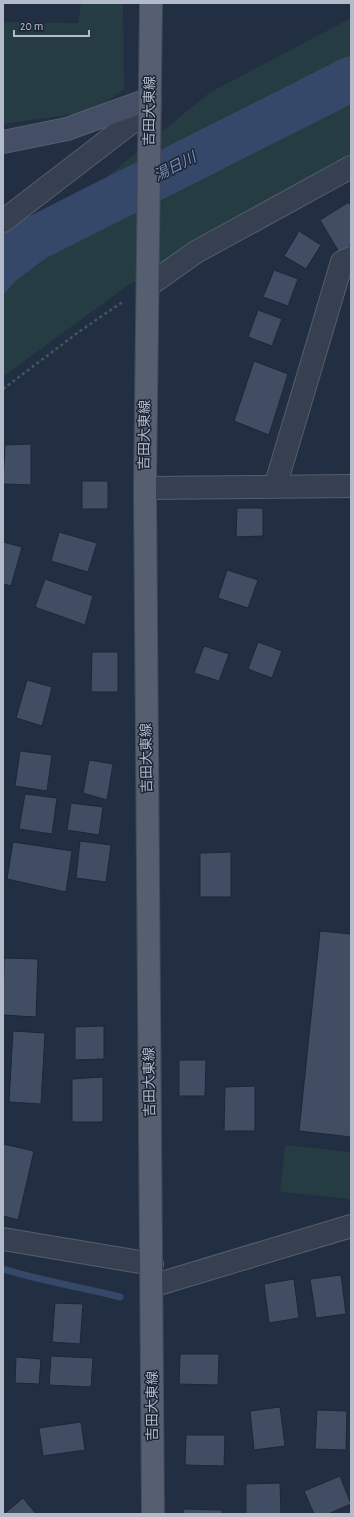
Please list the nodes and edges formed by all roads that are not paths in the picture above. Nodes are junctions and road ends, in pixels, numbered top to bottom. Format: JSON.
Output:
{"nodes":[{"id":1,"x":151,"y":3,"type":"edge"},
{"id":2,"x":150,"y":109,"type":"junction"},
{"id":3,"x":3,"y":142,"type":"edge"},
{"id":4,"x":351,"y":167,"type":"edge"},
{"id":5,"x":3,"y":221,"type":"edge"},
{"id":6,"x":351,"y":258,"type":"edge"},
{"id":7,"x":148,"y":280,"type":"junction"},
{"id":8,"x":351,"y":486,"type":"edge"},
{"id":9,"x":275,"y":487,"type":"junction"},
{"id":10,"x":145,"y":488,"type":"junction"},
{"id":11,"x":351,"y":1226,"type":"edge"},
{"id":12,"x":3,"y":1239,"type":"edge"},
{"id":13,"x":152,"y":1264,"type":"junction"},
{"id":14,"x":152,"y":1286,"type":"junction"},
{"id":15,"x":154,"y":1514,"type":"edge"}],
"edges":[{"from":1,"to":2,"type":"main road","name":"吉田大東線"},
{"from":2,"to":3,"type":"street"},
{"from":2,"to":5,"type":"street"},
{"from":2,"to":7,"type":"main road","name":"吉田大東線"},
{"from":4,"to":7,"type":"street"},
{"from":6,"to":9,"type":"street"},
{"from":7,"to":10,"type":"main road","name":"吉田大東線"},
{"from":8,"to":9,"type":"street"},
{"from":9,"to":10,"type":"street"},
{"from":10,"to":13,"type":"main road","name":"吉田大東線"},
{"from":11,"to":14,"type":"street"},
{"from":12,"to":13,"type":"street"},
{"from":13,"to":14,"type":"main road","name":"吉田大東線"},
{"from":14,"to":15,"type":"main road","name":"吉田大東線"}]}
